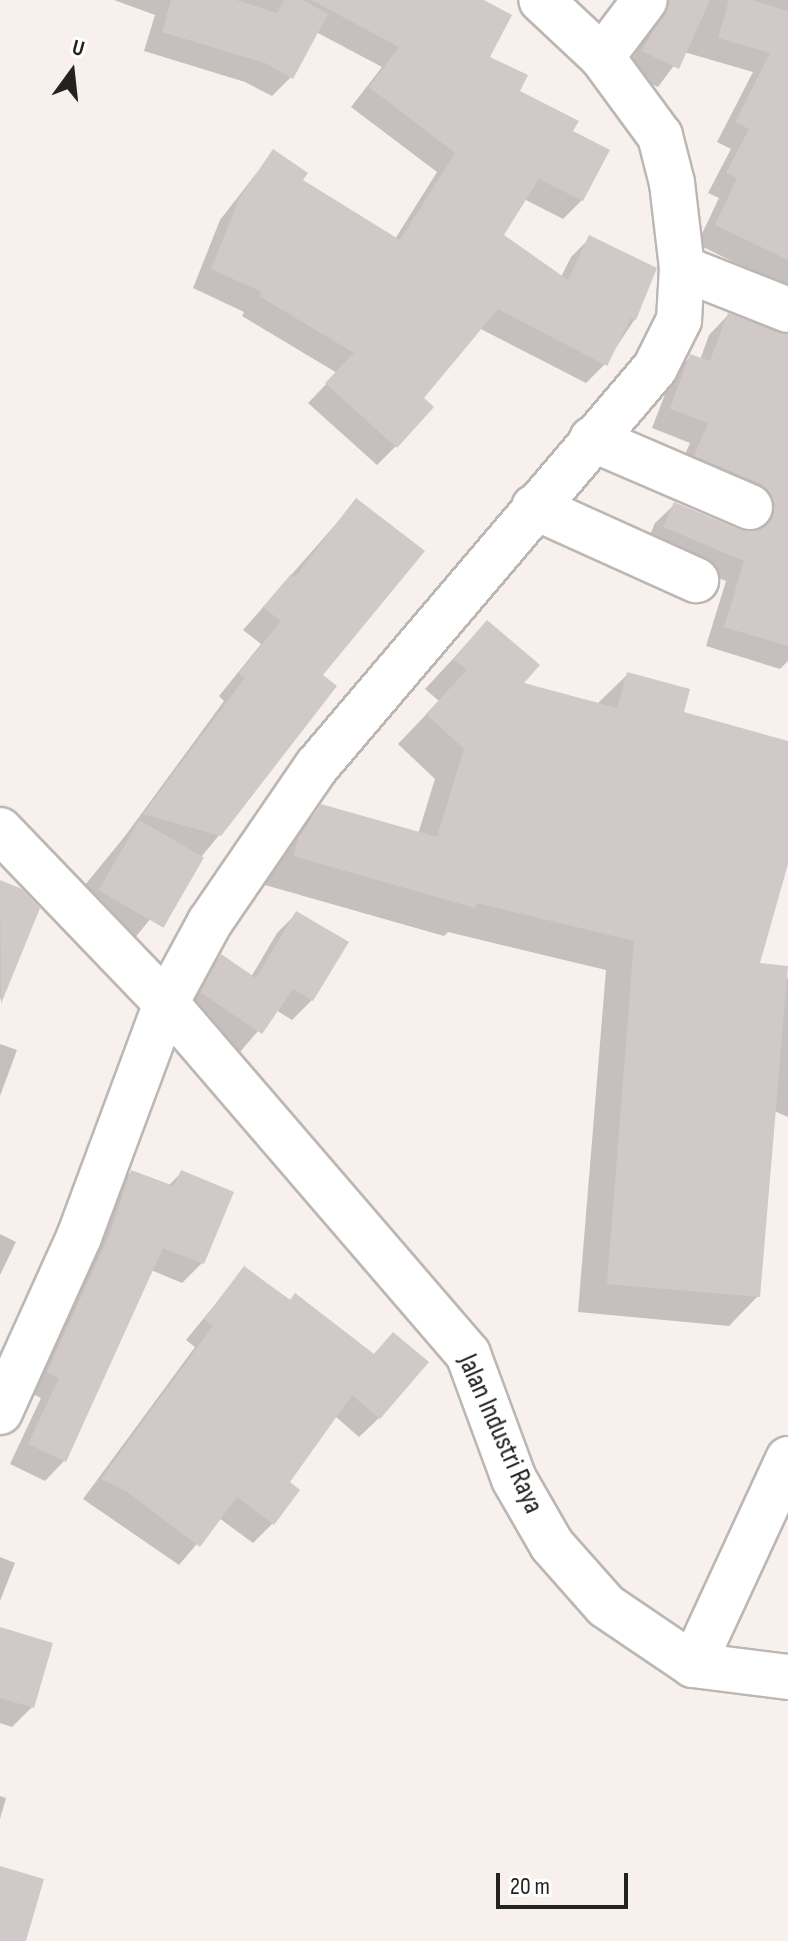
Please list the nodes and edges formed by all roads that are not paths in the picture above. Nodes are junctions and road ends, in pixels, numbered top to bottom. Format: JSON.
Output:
{"nodes":[{"id":1,"x":541,"y":0,"type":"edge"},
{"id":2,"x":645,"y":0,"type":"edge"},
{"id":3,"x":602,"y":57,"type":"junction"},
{"id":4,"x":682,"y":268,"type":"junction"},
{"id":5,"x":788,"y":310,"type":"edge"},
{"id":6,"x":592,"y":439,"type":"junction"},
{"id":7,"x":534,"y":507,"type":"junction"},
{"id":8,"x":750,"y":507,"type":"dead end"},
{"id":9,"x":696,"y":580,"type":"dead end"},
{"id":10,"x":0,"y":830,"type":"edge"},
{"id":11,"x":166,"y":1003,"type":"junction"},
{"id":12,"x":0,"y":1412,"type":"edge"},
{"id":13,"x":788,"y":1459,"type":"edge"},
{"id":14,"x":693,"y":1665,"type":"junction"},
{"id":15,"x":788,"y":1677,"type":"edge"}],
"edges":[{"from":1,"to":3,"type":"street"},
{"from":2,"to":3,"type":"street"},
{"from":3,"to":4,"type":"street"},
{"from":4,"to":5,"type":"street"},
{"from":4,"to":6,"type":"street"},
{"from":6,"to":7,"type":"street"},
{"from":6,"to":8,"type":"street"},
{"from":7,"to":9,"type":"street"},
{"from":7,"to":11,"type":"street"},
{"from":10,"to":11,"type":"street","name":"Jalan Industri Raya"},
{"from":11,"to":12,"type":"street"},
{"from":11,"to":14,"type":"street","name":"Jalan Industri Raya"},
{"from":13,"to":14,"type":"street"},
{"from":14,"to":15,"type":"street","name":"Jalan Industri Raya"}]}
